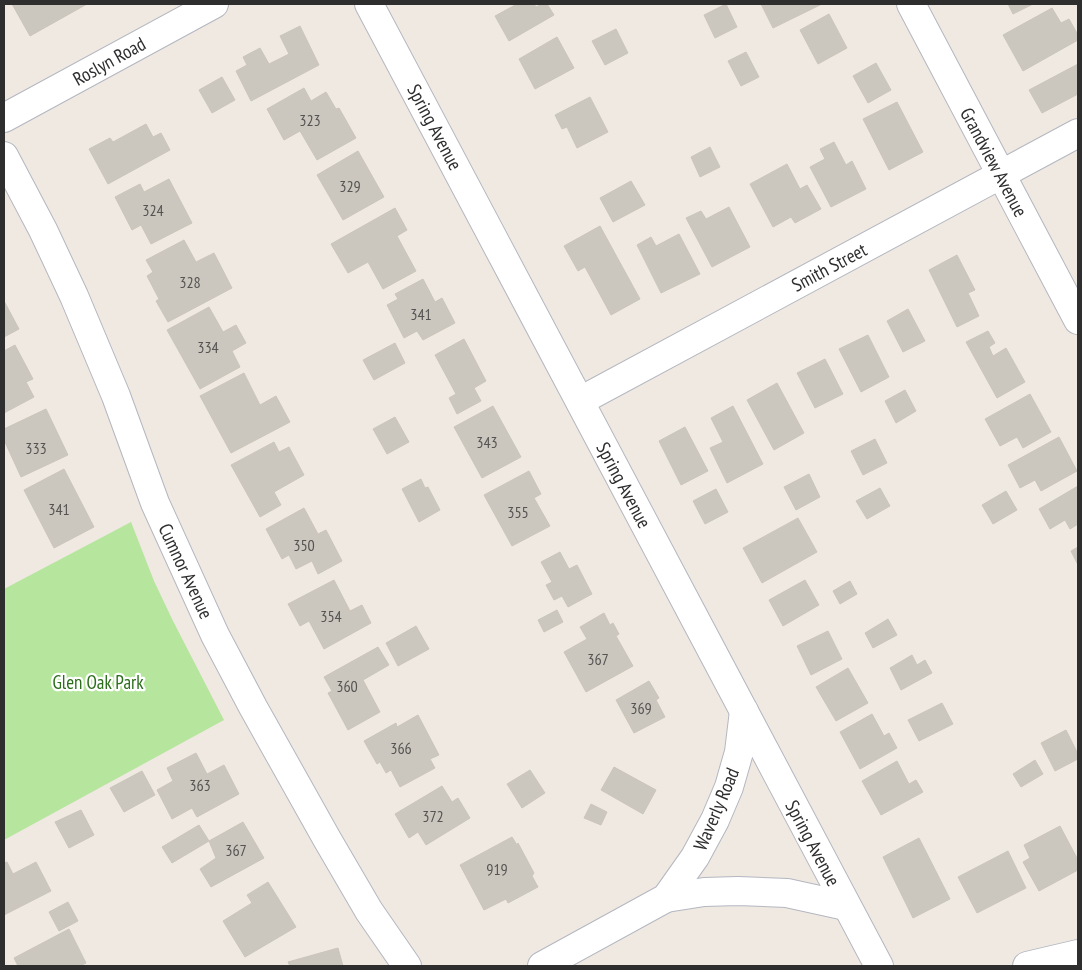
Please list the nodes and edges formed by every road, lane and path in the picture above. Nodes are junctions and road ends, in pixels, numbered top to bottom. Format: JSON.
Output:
{"nodes":[{"id":1,"x":214,"y":4,"type":"edge"},
{"id":2,"x":369,"y":4,"type":"edge"},
{"id":3,"x":911,"y":4,"type":"edge"},
{"id":4,"x":4,"y":118,"type":"edge"},
{"id":5,"x":1078,"y":133,"type":"edge"},
{"id":6,"x":4,"y":156,"type":"edge"},
{"id":7,"x":1001,"y":175,"type":"junction"},
{"id":8,"x":1078,"y":320,"type":"edge"},
{"id":9,"x":580,"y":401,"type":"junction"},
{"id":10,"x":744,"y":711,"type":"junction"},
{"id":11,"x":666,"y":898,"type":"junction"},
{"id":12,"x":846,"y":906,"type":"junction"},
{"id":13,"x":1078,"y":954,"type":"edge"},
{"id":14,"x":408,"y":966,"type":"edge"},
{"id":15,"x":542,"y":966,"type":"edge"},
{"id":16,"x":879,"y":966,"type":"edge"},
{"id":17,"x":1027,"y":966,"type":"edge"}],
"edges":[{"from":1,"to":4,"type":"street","name":"Roslyn Road"},
{"from":2,"to":9,"type":"street","name":"Spring Avenue"},
{"from":3,"to":7,"type":"street","name":"Grandview Avenue"},
{"from":5,"to":7,"type":"street","name":"Smith Street"},
{"from":6,"to":14,"type":"street","name":"Cumnor Avenue"},
{"from":7,"to":8,"type":"street","name":"Grandview Avenue"},
{"from":7,"to":9,"type":"street","name":"Smith Street"},
{"from":9,"to":10,"type":"street","name":"Spring Avenue"},
{"from":10,"to":11,"type":"street","name":"Waverly Road"},
{"from":10,"to":12,"type":"street","name":"Spring Avenue"},
{"from":11,"to":12,"type":"street","name":"Waverly Road"},
{"from":11,"to":15,"type":"street","name":"Waverly Road"},
{"from":12,"to":16,"type":"street","name":"Spring Avenue"},
{"from":13,"to":17,"type":"street"}]}
